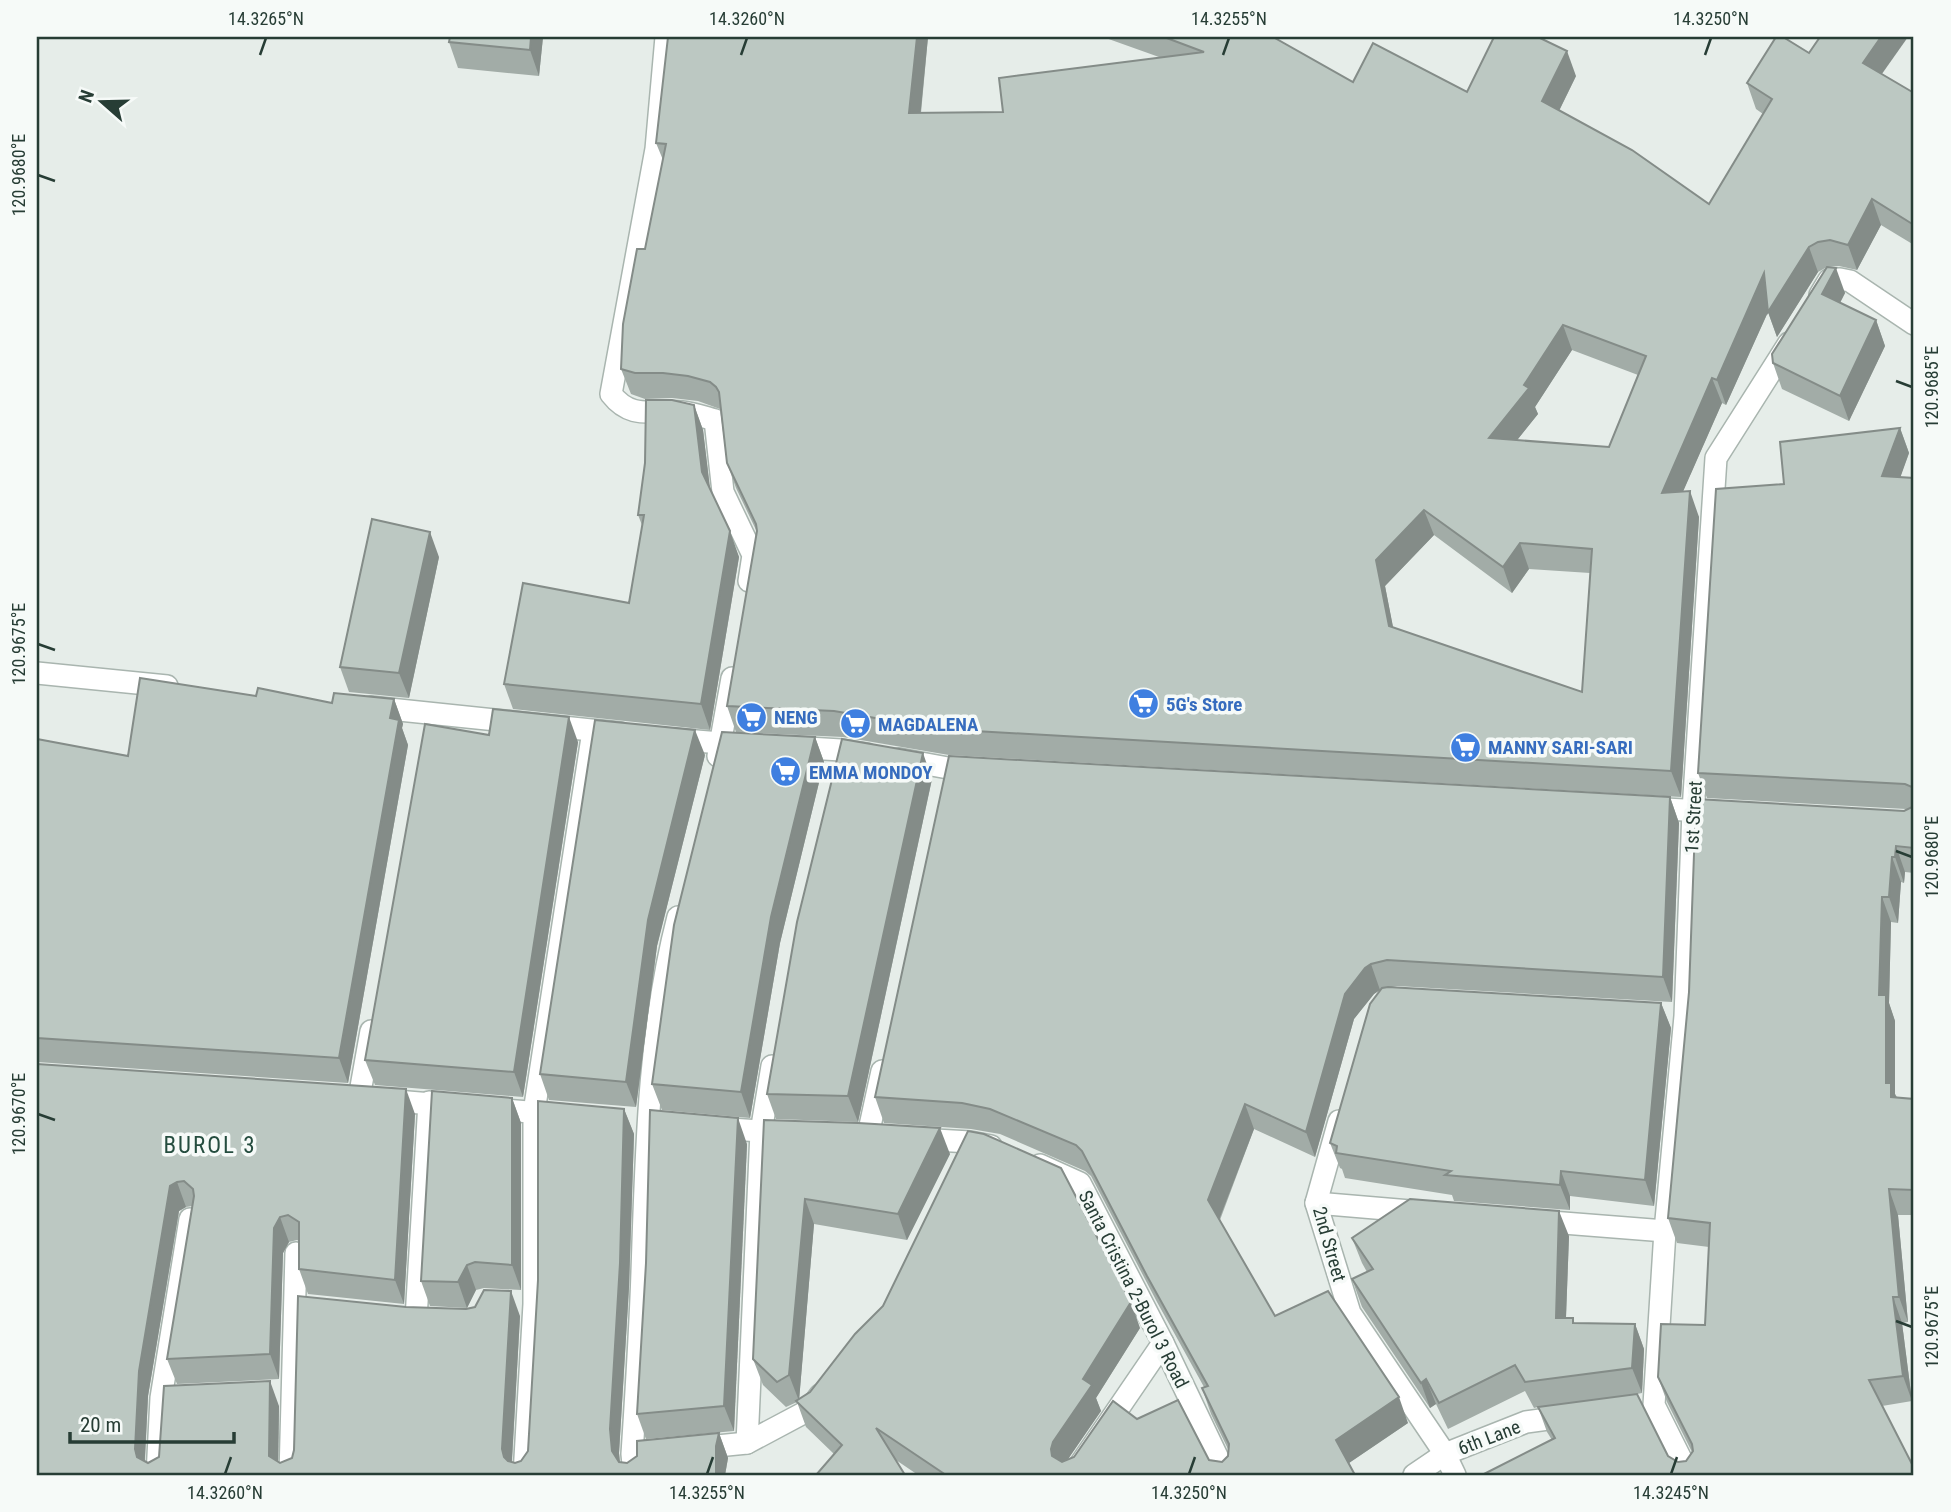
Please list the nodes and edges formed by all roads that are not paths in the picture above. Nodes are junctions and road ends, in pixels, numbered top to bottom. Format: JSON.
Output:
{"nodes":[{"id":1,"x":666,"y":37,"type":"edge"},
{"id":2,"x":1914,"y":324,"type":"edge"},
{"id":3,"x":746,"y":596,"type":"edge"},
{"id":4,"x":735,"y":663,"type":"edge"},
{"id":5,"x":37,"y":673,"type":"edge"},
{"id":6,"x":190,"y":689,"type":"edge"},
{"id":7,"x":343,"y":705,"type":"edge"},
{"id":8,"x":593,"y":731,"type":"junction"},
{"id":9,"x":721,"y":744,"type":"junction"},
{"id":10,"x":841,"y":750,"type":"junction"},
{"id":11,"x":990,"y":770,"type":"edge"},
{"id":12,"x":714,"y":771,"type":"edge"},
{"id":13,"x":835,"y":776,"type":"edge"},
{"id":14,"x":1624,"y":807,"type":"edge"},
{"id":15,"x":1693,"y":811,"type":"junction"},
{"id":16,"x":1748,"y":814,"type":"edge"},
{"id":17,"x":682,"y":899,"type":"edge"},
{"id":18,"x":373,"y":1016,"type":"edge"},
{"id":19,"x":775,"y":1052,"type":"edge"},
{"id":20,"x":886,"y":1054,"type":"edge"},
{"id":21,"x":1345,"y":1100,"type":"edge"},
{"id":22,"x":429,"y":1102,"type":"junction"},
{"id":23,"x":534,"y":1112,"type":"junction"},
{"id":24,"x":584,"y":1116,"type":"edge"},
{"id":25,"x":622,"y":1119,"type":"edge"},
{"id":26,"x":647,"y":1122,"type":"junction"},
{"id":27,"x":672,"y":1124,"type":"edge"},
{"id":28,"x":698,"y":1126,"type":"edge"},
{"id":29,"x":761,"y":1132,"type":"junction"},
{"id":30,"x":814,"y":1133,"type":"edge"},
{"id":31,"x":970,"y":1142,"type":"junction"},
{"id":32,"x":958,"y":1167,"type":"edge"},
{"id":33,"x":1316,"y":1203,"type":"junction"},
{"id":34,"x":1437,"y":1213,"type":"edge"},
{"id":35,"x":190,"y":1219,"type":"edge"},
{"id":36,"x":1518,"y":1219,"type":"edge"},
{"id":37,"x":1665,"y":1231,"type":"junction"},
{"id":38,"x":296,"y":1253,"type":"edge"},
{"id":39,"x":509,"y":1303,"type":"edge"},
{"id":40,"x":534,"y":1304,"type":"junction"},
{"id":41,"x":390,"y":1316,"type":"edge"},
{"id":42,"x":416,"y":1319,"type":"junction"},
{"id":43,"x":440,"y":1320,"type":"edge"},
{"id":44,"x":1163,"y":1343,"type":"junction"},
{"id":45,"x":834,"y":1377,"type":"edge"},
{"id":46,"x":187,"y":1396,"type":"edge"},
{"id":47,"x":161,"y":1398,"type":"junction"},
{"id":48,"x":1654,"y":1405,"type":"junction"},
{"id":49,"x":1629,"y":1408,"type":"edge"},
{"id":50,"x":1590,"y":1413,"type":"edge"},
{"id":51,"x":747,"y":1444,"type":"junction"},
{"id":52,"x":632,"y":1454,"type":"junction"},
{"id":53,"x":1445,"y":1454,"type":"junction"},
{"id":54,"x":157,"y":1475,"type":"edge"},
{"id":55,"x":290,"y":1475,"type":"edge"},
{"id":56,"x":524,"y":1475,"type":"edge"},
{"id":57,"x":634,"y":1475,"type":"edge"},
{"id":58,"x":1073,"y":1475,"type":"edge"},
{"id":59,"x":1226,"y":1475,"type":"edge"},
{"id":60,"x":1414,"y":1475,"type":"edge"},
{"id":61,"x":1455,"y":1475,"type":"edge"},
{"id":62,"x":1689,"y":1475,"type":"edge"}],
"edges":[{"from":1,"to":3,"type":"street"},
{"from":2,"to":15,"type":"street","name":"1st Street"},
{"from":4,"to":9,"type":"street"},
{"from":5,"to":6,"type":"street"},
{"from":7,"to":8,"type":"street"},
{"from":8,"to":9,"type":"street"},
{"from":8,"to":23,"type":"street"},
{"from":9,"to":10,"type":"street"},
{"from":9,"to":12,"type":"street"},
{"from":10,"to":11,"type":"street"},
{"from":10,"to":13,"type":"street"},
{"from":14,"to":15,"type":"street"},
{"from":15,"to":16,"type":"street"},
{"from":15,"to":37,"type":"street","name":"1st Street"},
{"from":17,"to":26,"type":"street"},
{"from":18,"to":22,"type":"street"},
{"from":19,"to":29,"type":"street"},
{"from":20,"to":31,"type":"street","name":"Santa Cristina 2-Burol 3 Road"},
{"from":21,"to":33,"type":"street","name":"2nd Street"},
{"from":22,"to":23,"type":"street"},
{"from":22,"to":42,"type":"street"},
{"from":23,"to":24,"type":"street"},
{"from":23,"to":40,"type":"street"},
{"from":25,"to":26,"type":"street"},
{"from":26,"to":27,"type":"street"},
{"from":26,"to":52,"type":"street"},
{"from":28,"to":29,"type":"street"},
{"from":29,"to":30,"type":"street"},
{"from":29,"to":51,"type":"street"},
{"from":31,"to":32,"type":"street"},
{"from":31,"to":44,"type":"street","name":"Santa Cristina 2-Burol 3 Road"},
{"from":33,"to":34,"type":"street"},
{"from":33,"to":53,"type":"street","name":"2nd Street"},
{"from":35,"to":47,"type":"street"},
{"from":36,"to":37,"type":"street"},
{"from":37,"to":48,"type":"street","name":"1st Street"},
{"from":38,"to":55,"type":"street"},
{"from":39,"to":40,"type":"street"},
{"from":40,"to":56,"type":"street"},
{"from":41,"to":42,"type":"street"},
{"from":42,"to":43,"type":"street"},
{"from":44,"to":58,"type":"street"},
{"from":44,"to":59,"type":"street","name":"Santa Cristina 2-Burol 3 Road"},
{"from":45,"to":51,"type":"street"},
{"from":46,"to":47,"type":"street"},
{"from":47,"to":54,"type":"street"},
{"from":48,"to":49,"type":"street"},
{"from":48,"to":62,"type":"street"},
{"from":50,"to":53,"type":"street","name":"6th Lane"},
{"from":51,"to":52,"type":"street"},
{"from":52,"to":57,"type":"street"},
{"from":53,"to":60,"type":"street","name":"6th Lane"},
{"from":53,"to":61,"type":"street","name":"2nd Street"}]}
